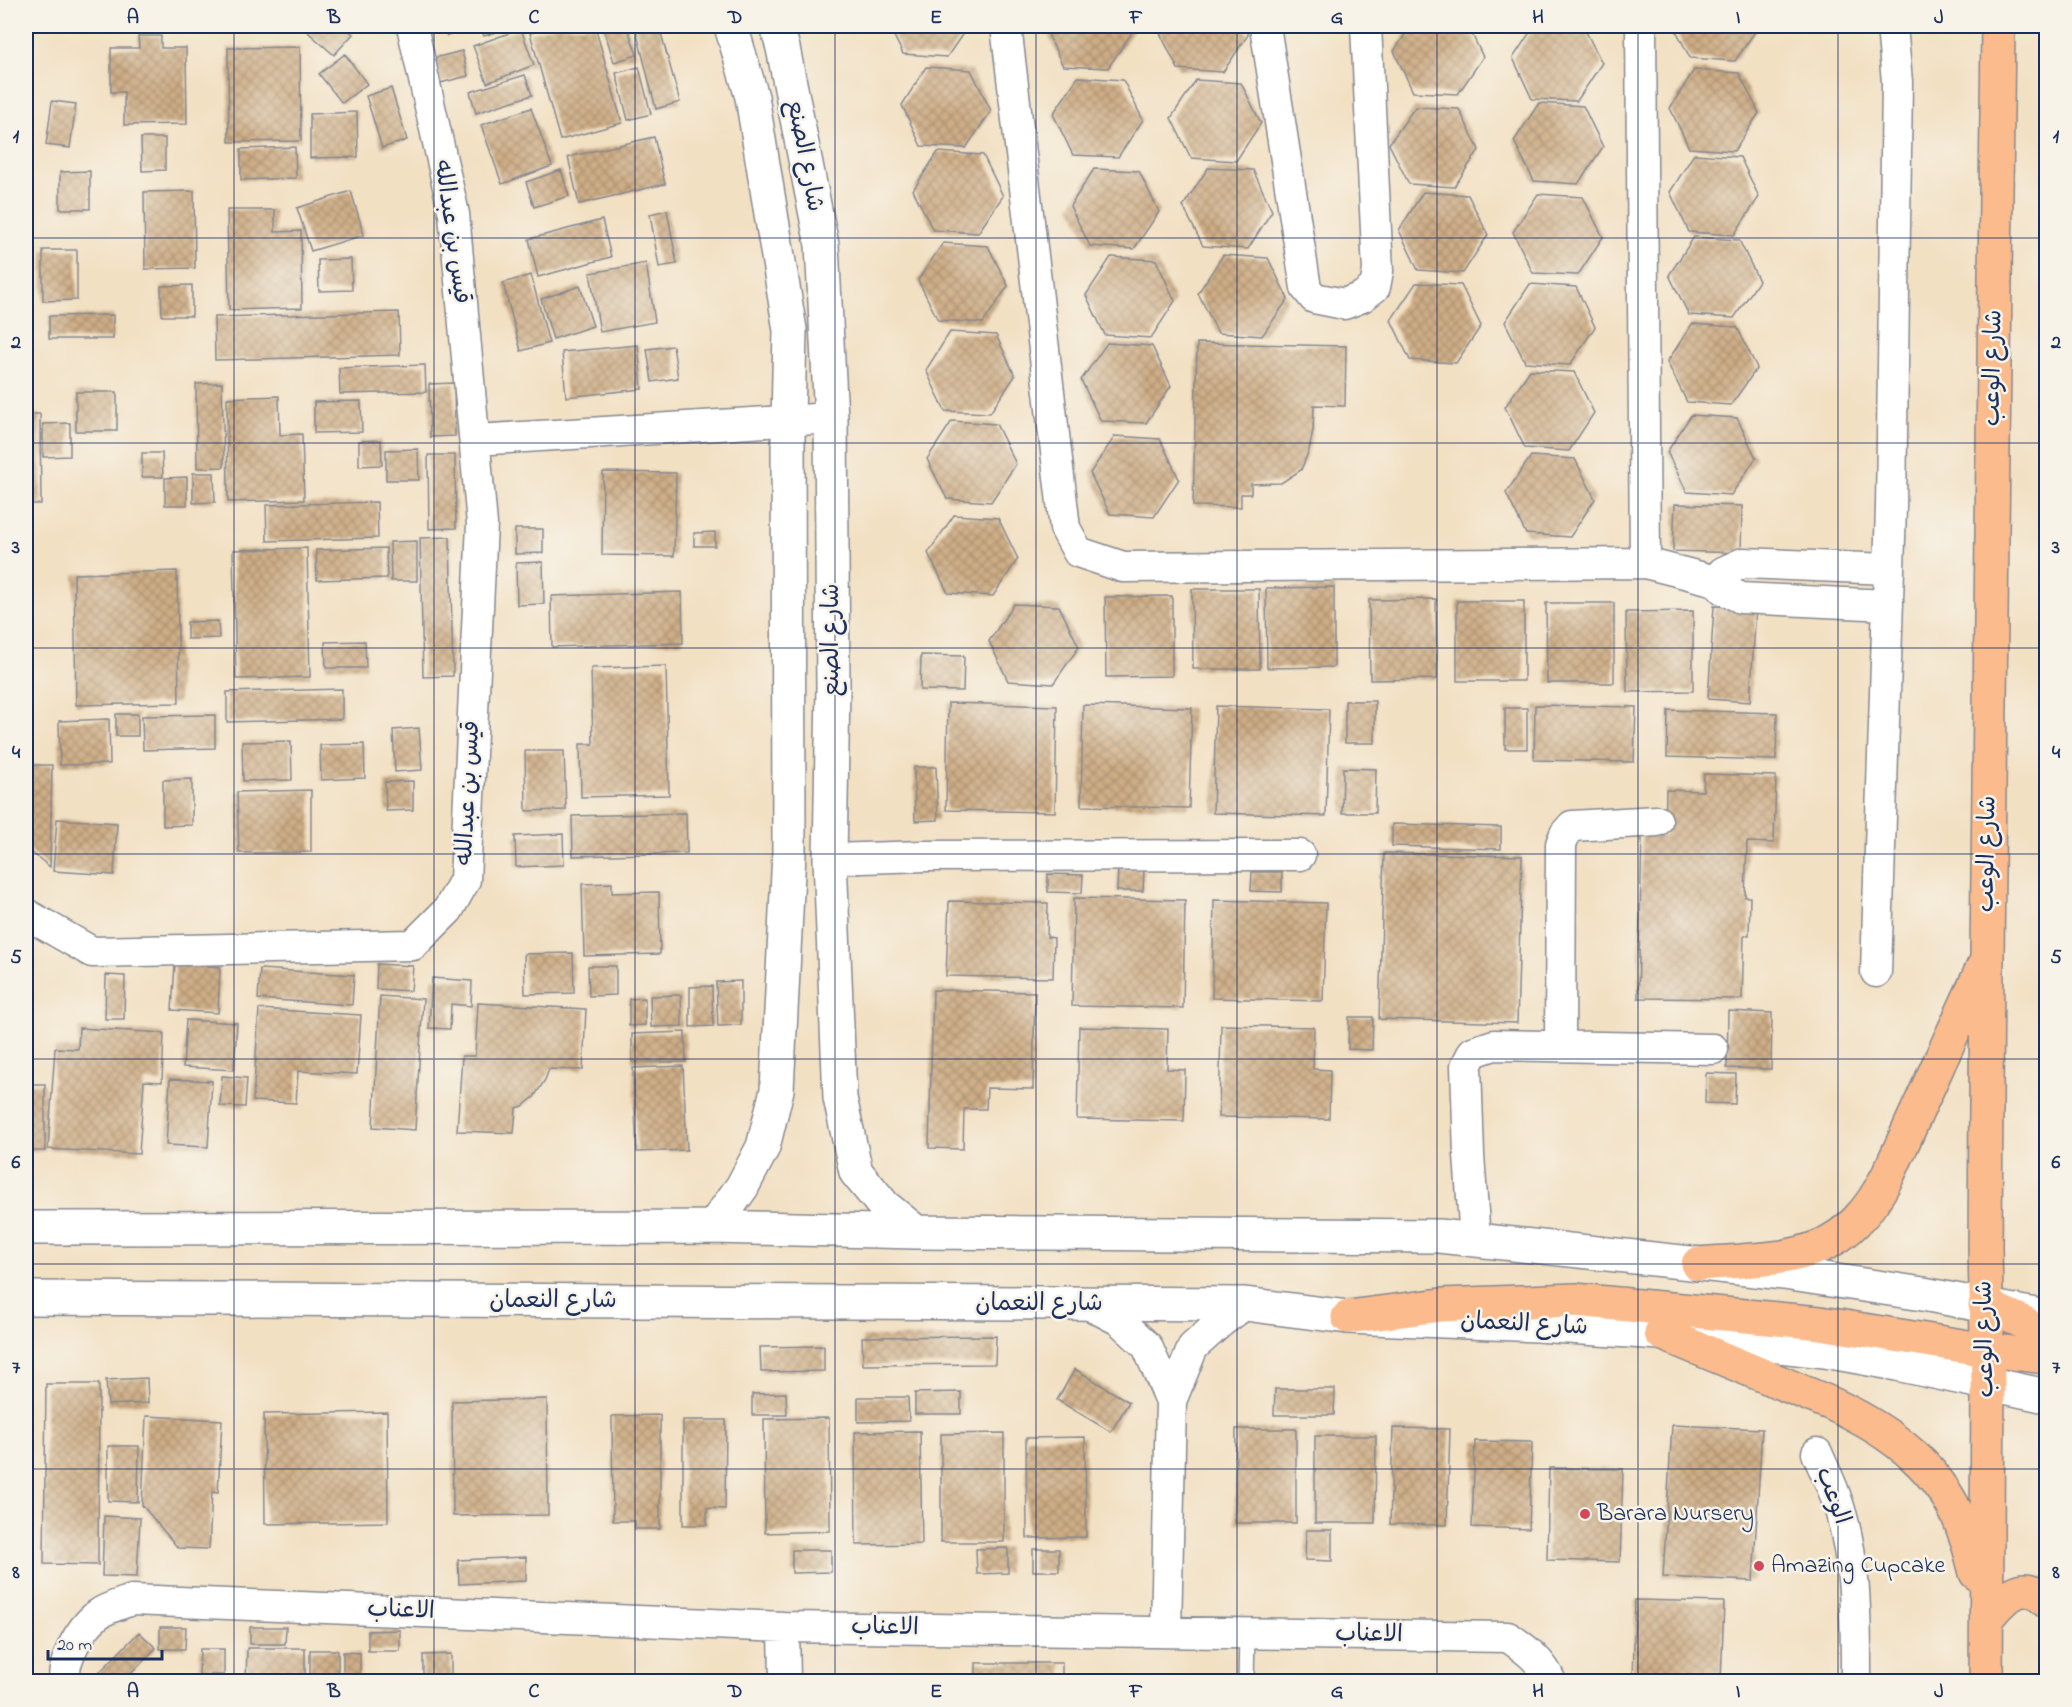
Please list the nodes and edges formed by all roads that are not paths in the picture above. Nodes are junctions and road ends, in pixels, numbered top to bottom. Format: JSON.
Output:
{"nodes":[{"id":1,"x":412,"y":26,"type":"edge"},
{"id":2,"x":730,"y":26,"type":"edge"},
{"id":3,"x":777,"y":26,"type":"edge"},
{"id":4,"x":1006,"y":26,"type":"edge"},
{"id":5,"x":1265,"y":26,"type":"edge"},
{"id":6,"x":1366,"y":26,"type":"edge"},
{"id":7,"x":1641,"y":26,"type":"edge"},
{"id":8,"x":1892,"y":26,"type":"edge"},
{"id":9,"x":1998,"y":26,"type":"edge"},
{"id":10,"x":831,"y":418,"type":"junction"},
{"id":11,"x":788,"y":420,"type":"junction"},
{"id":12,"x":475,"y":440,"type":"junction"},
{"id":13,"x":1645,"y":563,"type":"junction"},
{"id":14,"x":1889,"y":569,"type":"junction"},
{"id":15,"x":1716,"y":581,"type":"junction"},
{"id":16,"x":1888,"y":605,"type":"junction"},
{"id":17,"x":1657,"y":821,"type":"dead end"},
{"id":18,"x":1300,"y":855,"type":"dead end"},
{"id":19,"x":830,"y":858,"type":"junction"},
{"id":20,"x":26,"y":914,"type":"edge"},
{"id":21,"x":1987,"y":957,"type":"junction"},
{"id":22,"x":1876,"y":972,"type":"dead end"},
{"id":23,"x":1560,"y":1047,"type":"junction"},
{"id":24,"x":1713,"y":1049,"type":"dead end"},
{"id":25,"x":713,"y":1227,"type":"junction"},
{"id":26,"x":26,"y":1228,"type":"edge"},
{"id":27,"x":916,"y":1232,"type":"junction"},
{"id":28,"x":1475,"y":1240,"type":"junction"},
{"id":29,"x":1698,"y":1264,"type":"junction"},
{"id":30,"x":26,"y":1298,"type":"edge"},
{"id":31,"x":1245,"y":1304,"type":"junction"},
{"id":32,"x":1090,"y":1305,"type":"junction"},
{"id":33,"x":1985,"y":1305,"type":"junction"},
{"id":34,"x":1348,"y":1317,"type":"junction"},
{"id":35,"x":2046,"y":1317,"type":"edge"},
{"id":36,"x":1661,"y":1333,"type":"junction"},
{"id":37,"x":2046,"y":1340,"type":"edge"},
{"id":38,"x":1987,"y":1350,"type":"junction"},
{"id":39,"x":2046,"y":1358,"type":"edge"},
{"id":40,"x":2046,"y":1363,"type":"edge"},
{"id":41,"x":1988,"y":1383,"type":"junction"},
{"id":42,"x":2046,"y":1396,"type":"edge"},
{"id":43,"x":1171,"y":1401,"type":"junction"},
{"id":44,"x":1817,"y":1453,"type":"dead end"},
{"id":45,"x":2046,"y":1601,"type":"edge"},
{"id":46,"x":1987,"y":1619,"type":"junction"},
{"id":47,"x":784,"y":1627,"type":"junction"},
{"id":48,"x":1166,"y":1632,"type":"junction"},
{"id":49,"x":1247,"y":1634,"type":"junction"},
{"id":50,"x":63,"y":1682,"type":"edge"},
{"id":51,"x":785,"y":1682,"type":"edge"},
{"id":52,"x":1246,"y":1682,"type":"edge"},
{"id":53,"x":1551,"y":1682,"type":"edge"},
{"id":54,"x":1856,"y":1682,"type":"edge"},
{"id":55,"x":1986,"y":1682,"type":"edge"}],
"edges":[{"from":1,"to":12,"type":"street","name":"قيس بن عبدالله"},
{"from":2,"to":11,"type":"street","name":"شارع الصنع"},
{"from":3,"to":10,"type":"street","name":"شارع الصنع"},
{"from":4,"to":13,"type":"street"},
{"from":5,"to":6,"type":"street"},
{"from":7,"to":13,"type":"street"},
{"from":8,"to":14,"type":"street"},
{"from":9,"to":21,"type":"main road","name":"شارع الوعب"},
{"from":10,"to":11,"type":"street"},
{"from":10,"to":19,"type":"street","name":"شارع الصنع"},
{"from":11,"to":12,"type":"street"},
{"from":11,"to":25,"type":"street","name":"شارع الصنع"},
{"from":12,"to":20,"type":"street","name":"قيس بن عبدالله"},
{"from":13,"to":15,"type":"street"},
{"from":14,"to":15,"type":"street"},
{"from":14,"to":16,"type":"street"},
{"from":15,"to":16,"type":"street"},
{"from":16,"to":22,"type":"street"},
{"from":17,"to":23,"type":"street"},
{"from":18,"to":19,"type":"street"},
{"from":19,"to":27,"type":"street","name":"شارع الصنع"},
{"from":21,"to":29,"type":"main road"},
{"from":21,"to":33,"type":"main road","name":"شارع الوعب"},
{"from":23,"to":24,"type":"street"},
{"from":23,"to":28,"type":"street"},
{"from":25,"to":26,"type":"street"},
{"from":25,"to":27,"type":"street"},
{"from":27,"to":28,"type":"street"},
{"from":28,"to":29,"type":"street"},
{"from":29,"to":33,"type":"street"},
{"from":30,"to":32,"type":"street","name":"شارع النعمان"},
{"from":31,"to":32,"type":"street","name":"شارع النعمان"},
{"from":31,"to":34,"type":"street","name":"شارع النعمان"},
{"from":31,"to":43,"type":"street"},
{"from":32,"to":43,"type":"street"},
{"from":33,"to":35,"type":"street"},
{"from":33,"to":37,"type":"main road"},
{"from":33,"to":38,"type":"main road","name":"شارع الوعب"},
{"from":34,"to":36,"type":"street","name":"شارع النعمان"},
{"from":34,"to":38,"type":"main road"},
{"from":36,"to":41,"type":"street","name":"شارع النعمان"},
{"from":36,"to":46,"type":"main road"},
{"from":38,"to":39,"type":"main road"},
{"from":38,"to":41,"type":"main road","name":"شارع الوعب"},
{"from":40,"to":41,"type":"main road"},
{"from":41,"to":42,"type":"street","name":"شارع النعمان"},
{"from":41,"to":46,"type":"main road","name":"شارع الوعب"},
{"from":43,"to":48,"type":"street"},
{"from":44,"to":54,"type":"street","name":"الوعب"},
{"from":45,"to":46,"type":"main road"},
{"from":46,"to":55,"type":"main road","name":"شارع الوعب"},
{"from":47,"to":48,"type":"street","name":"الاعناب"},
{"from":47,"to":50,"type":"street","name":"الاعناب"},
{"from":47,"to":51,"type":"street"},
{"from":48,"to":49,"type":"street","name":"الاعناب"},
{"from":49,"to":52,"type":"lane"},
{"from":49,"to":53,"type":"street","name":"الاعناب"}]}
